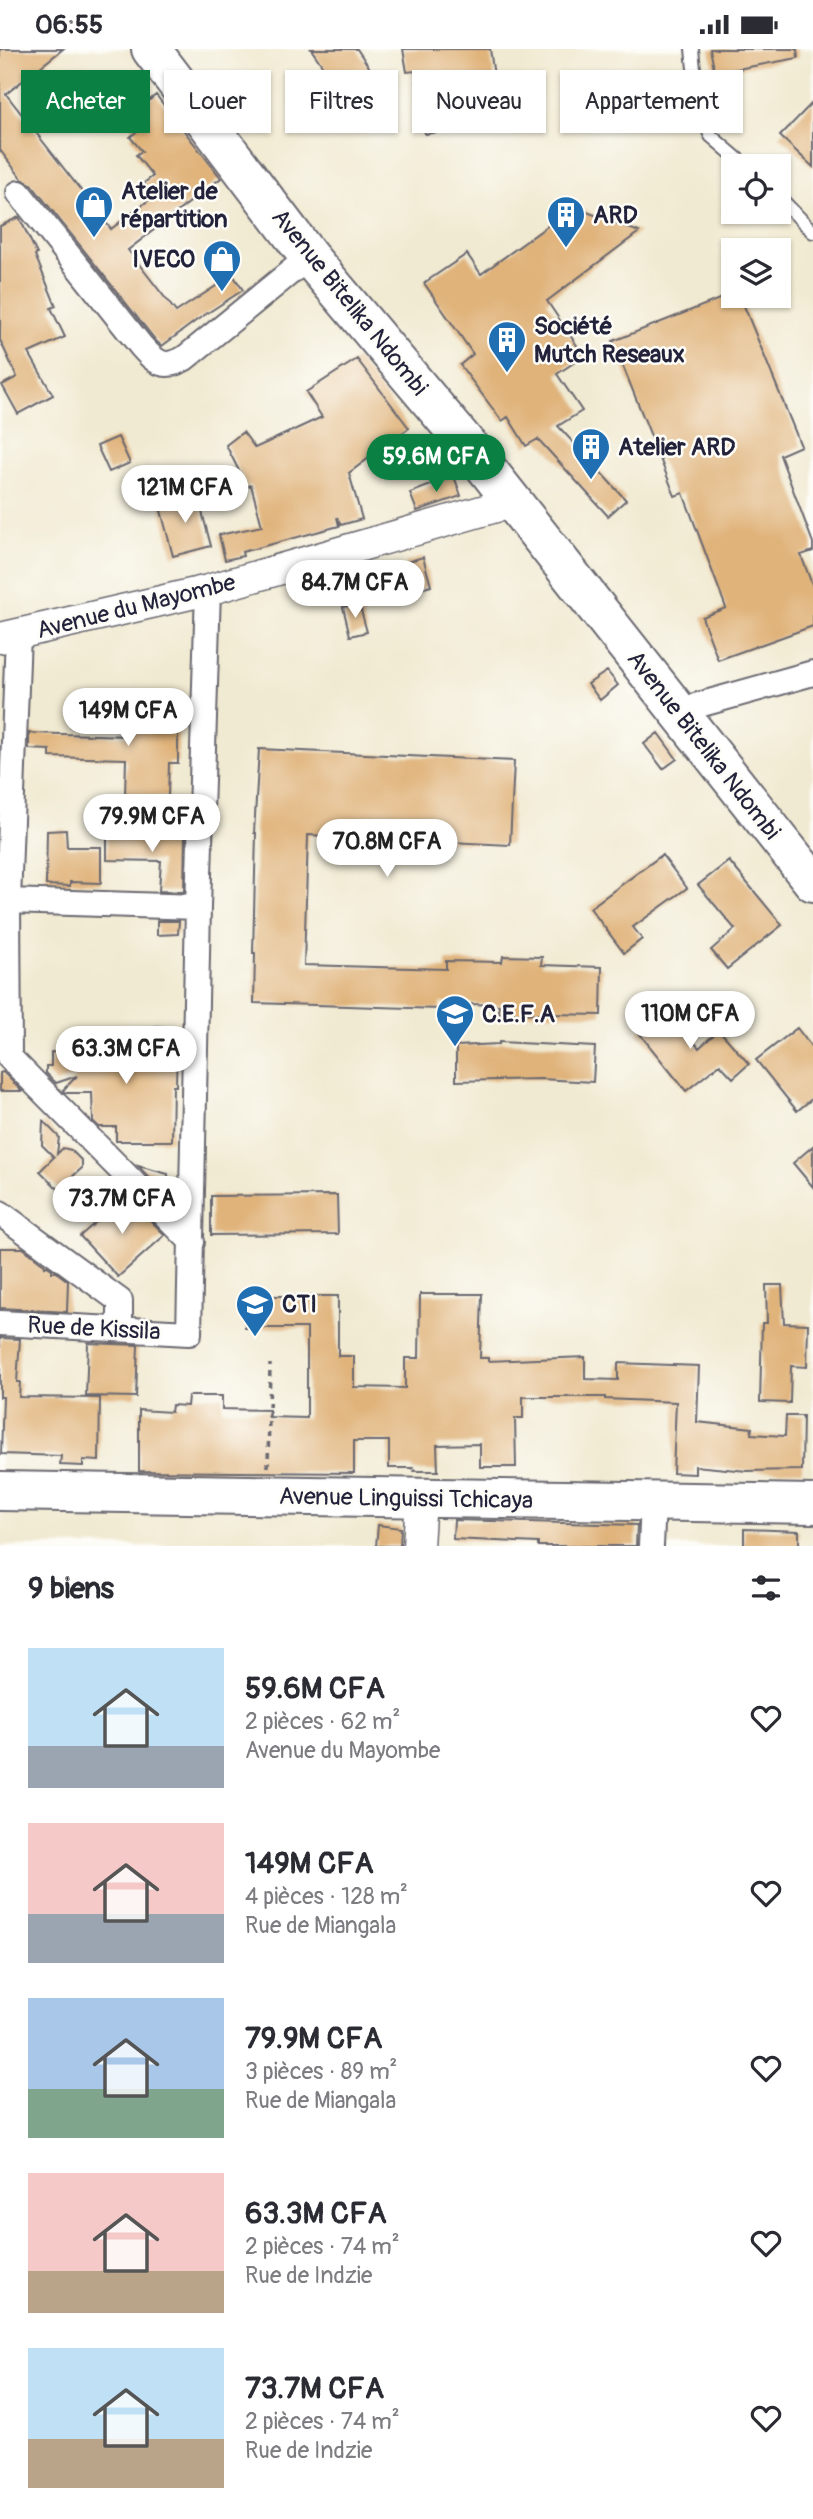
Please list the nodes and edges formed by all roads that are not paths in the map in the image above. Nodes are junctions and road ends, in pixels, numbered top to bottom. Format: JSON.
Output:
{"nodes":[{"id":1,"x":151,"y":49,"type":"edge"},
{"id":2,"x":692,"y":49,"type":"edge"},
{"id":3,"x":732,"y":154,"type":"edge"},
{"id":4,"x":19,"y":193,"type":"dead end"},
{"id":5,"x":791,"y":209,"type":"edge"},
{"id":6,"x":813,"y":232,"type":"edge"},
{"id":7,"x":309,"y":257,"type":"junction"},
{"id":8,"x":513,"y":502,"type":"junction"},
{"id":9,"x":208,"y":590,"type":"junction"},
{"id":10,"x":9,"y":636,"type":"edge"},
{"id":11,"x":813,"y":673,"type":"edge"},
{"id":12,"x":677,"y":711,"type":"junction"},
{"id":13,"x":813,"y":882,"type":"edge"},
{"id":14,"x":8,"y":901,"type":"junction"},
{"id":15,"x":198,"y":907,"type":"junction"},
{"id":16,"x":0,"y":1213,"type":"edge"},
{"id":17,"x":192,"y":1242,"type":"junction"},
{"id":18,"x":0,"y":1323,"type":"edge"},
{"id":19,"x":120,"y":1329,"type":"junction"},
{"id":20,"x":0,"y":1491,"type":"edge"},
{"id":21,"x":421,"y":1499,"type":"junction"},
{"id":22,"x":653,"y":1502,"type":"junction"},
{"id":23,"x":813,"y":1504,"type":"edge"},
{"id":24,"x":418,"y":1546,"type":"edge"},
{"id":25,"x":650,"y":1546,"type":"edge"}],
"edges":[{"from":1,"to":7,"type":"main road","name":"Avenue Bitelika Ndombi"},
{"from":2,"to":3,"type":"lane"},
{"from":4,"to":7,"type":"street"},
{"from":5,"to":6,"type":"lane"},
{"from":7,"to":8,"type":"main road","name":"Avenue Bitelika Ndombi"},
{"from":8,"to":9,"type":"street","name":"Avenue du Mayombe"},
{"from":8,"to":12,"type":"main road","name":"Avenue Bitelika Ndombi"},
{"from":9,"to":10,"type":"street","name":"Avenue du Mayombe"},
{"from":9,"to":15,"type":"street"},
{"from":10,"to":14,"type":"street"},
{"from":11,"to":12,"type":"street"},
{"from":12,"to":13,"type":"main road","name":"Avenue Bitelika Ndombi"},
{"from":14,"to":15,"type":"street"},
{"from":14,"to":17,"type":"street"},
{"from":15,"to":17,"type":"street"},
{"from":16,"to":19,"type":"street"},
{"from":17,"to":19,"type":"street","name":"Rue de Kissila"},
{"from":18,"to":19,"type":"street","name":"Rue de Kissila"},
{"from":20,"to":21,"type":"main road","name":"Avenue Linguissi Tchicaya"},
{"from":21,"to":22,"type":"main road","name":"Avenue Linguissi Tchicaya"},
{"from":21,"to":24,"type":"street"},
{"from":22,"to":23,"type":"main road","name":"Avenue Linguissi Tchicaya"},
{"from":22,"to":25,"type":"street"}]}
